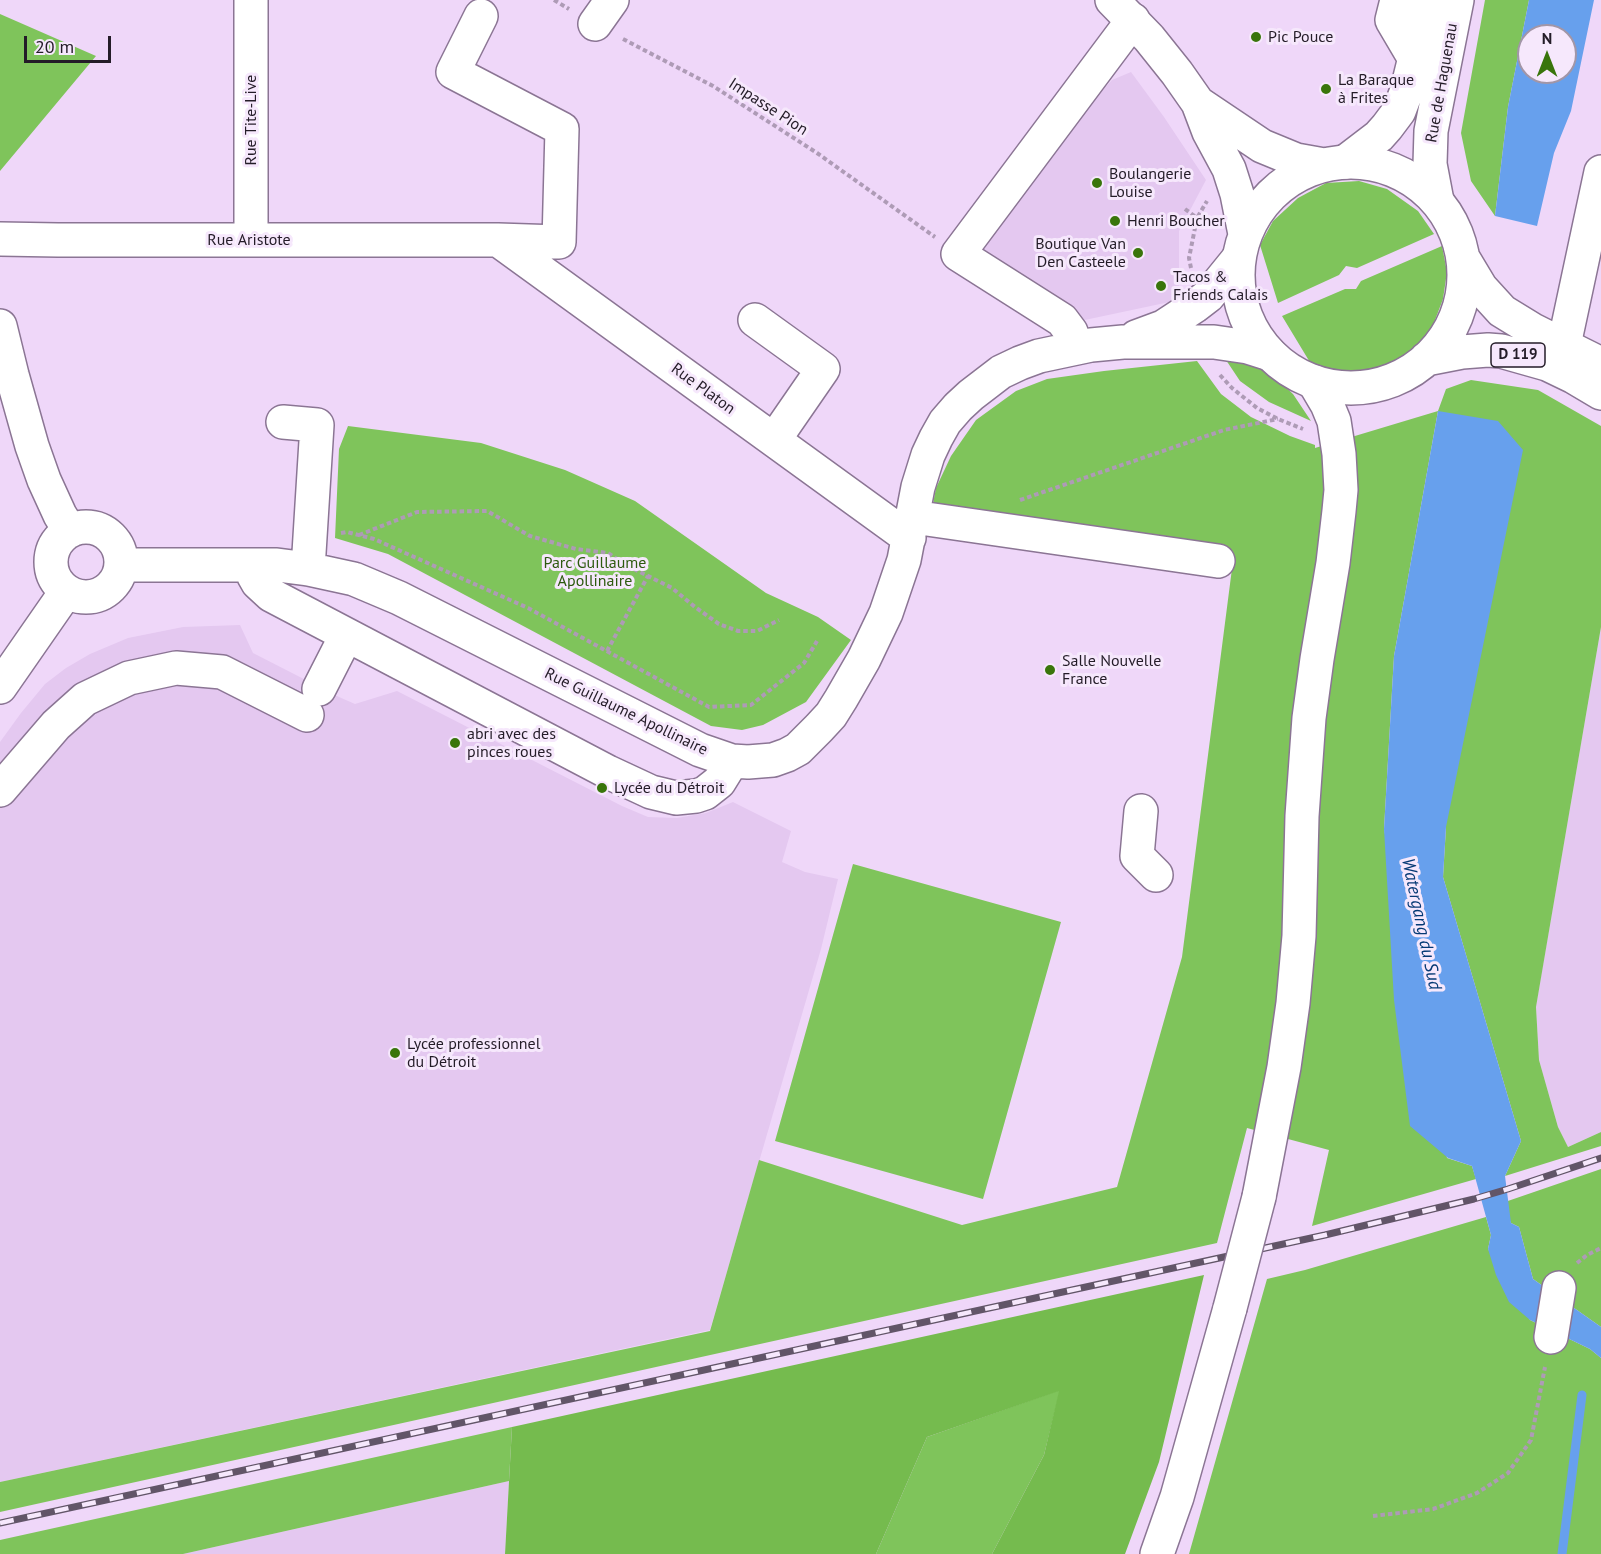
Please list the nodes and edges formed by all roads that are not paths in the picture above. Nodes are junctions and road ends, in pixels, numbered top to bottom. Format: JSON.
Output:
{"nodes":[{"id":1,"x":251,"y":0,"type":"edge"},
{"id":2,"x":1396,"y":0,"type":"edge"},
{"id":3,"x":1429,"y":0,"type":"edge"},
{"id":4,"x":1457,"y":0,"type":"edge"},
{"id":5,"x":1123,"y":10,"type":"edge"},
{"id":6,"x":481,"y":16,"type":"dead end"},
{"id":7,"x":1415,"y":59,"type":"junction"},
{"id":8,"x":1198,"y":103,"type":"junction"},
{"id":9,"x":1334,"y":163,"type":"junction"},
{"id":10,"x":1601,"y":172,"type":"edge"},
{"id":11,"x":1437,"y":201,"type":"junction"},
{"id":12,"x":0,"y":239,"type":"edge"},
{"id":13,"x":251,"y":239,"type":"junction"},
{"id":14,"x":498,"y":240,"type":"junction"},
{"id":15,"x":1241,"y":246,"type":"junction"},
{"id":16,"x":1463,"y":258,"type":"junction"},
{"id":17,"x":755,"y":320,"type":"dead end"},
{"id":18,"x":0,"y":326,"type":"edge"},
{"id":19,"x":1123,"y":342,"type":"junction"},
{"id":20,"x":1564,"y":345,"type":"junction"},
{"id":21,"x":1076,"y":348,"type":"junction"},
{"id":22,"x":1270,"y":354,"type":"junction"},
{"id":23,"x":1426,"y":359,"type":"junction"},
{"id":24,"x":1601,"y":364,"type":"edge"},
{"id":25,"x":1314,"y":382,"type":"junction"},
{"id":26,"x":1601,"y":393,"type":"edge"},
{"id":27,"x":283,"y":422,"type":"dead end"},
{"id":28,"x":774,"y":440,"type":"junction"},
{"id":29,"x":911,"y":527,"type":"junction"},
{"id":30,"x":70,"y":531,"type":"junction"},
{"id":31,"x":1218,"y":561,"type":"dead end"},
{"id":32,"x":121,"y":565,"type":"junction"},
{"id":33,"x":250,"y":565,"type":"junction"},
{"id":34,"x":308,"y":569,"type":"junction"},
{"id":35,"x":66,"y":592,"type":"junction"},
{"id":36,"x":346,"y":636,"type":"junction"},
{"id":37,"x":0,"y":687,"type":"edge"},
{"id":38,"x":732,"y":760,"type":"junction"},
{"id":39,"x":0,"y":790,"type":"edge"},
{"id":40,"x":1141,"y":811,"type":"dead end"},
{"id":41,"x":1156,"y":875,"type":"dead end"},
{"id":42,"x":1559,"y":1288,"type":"dead end"},
{"id":43,"x":1551,"y":1337,"type":"road end"},
{"id":44,"x":1157,"y":1554,"type":"edge"}],
"edges":[{"from":1,"to":13,"type":"main road","name":"Rue Tite-Live"},
{"from":2,"to":7,"type":"main road","name":"Rue de Haguenau"},
{"from":3,"to":7,"type":"main road","name":"Rue de Haguenau"},
{"from":4,"to":11,"type":"main road","name":"Rue de Haguenau"},
{"from":5,"to":8,"type":"main road"},
{"from":5,"to":21,"type":"main road"},
{"from":6,"to":14,"type":"main road","name":"Rue Aristote"},
{"from":7,"to":9,"type":"main road","name":"Rue de Haguenau"},
{"from":8,"to":9,"type":"main road"},
{"from":8,"to":15,"type":"main road"},
{"from":9,"to":11,"type":"main road"},
{"from":9,"to":15,"type":"main road","name":"Rue Guillaume Apollinaire"},
{"from":10,"to":20,"type":"main road"},
{"from":11,"to":16,"type":"main road"},
{"from":12,"to":13,"type":"main road","name":"Rue Aristote"},
{"from":13,"to":14,"type":"main road","name":"Rue Aristote"},
{"from":14,"to":28,"type":"main road","name":"Rue Platon"},
{"from":15,"to":19,"type":"main road","name":"Rue Guillaume Apollinaire"},
{"from":15,"to":22,"type":"main road"},
{"from":16,"to":20,"type":"main road","number":"D 119"},
{"from":16,"to":23,"type":"main road"},
{"from":17,"to":28,"type":"main road"},
{"from":18,"to":30,"type":"main road"},
{"from":19,"to":21,"type":"main road","name":"Rue Guillaume Apollinaire"},
{"from":19,"to":22,"type":"main road","name":"Rue Guillaume Apollinaire"},
{"from":20,"to":24,"type":"main road","number":"D 119"},
{"from":21,"to":29,"type":"main road","name":"Rue Guillaume Apollinaire"},
{"from":22,"to":25,"type":"main road"},
{"from":23,"to":25,"type":"main road"},
{"from":23,"to":26,"type":"main road","number":"D 119"},
{"from":25,"to":44,"type":"main road","bridge":true},
{"from":27,"to":34,"type":"main road"},
{"from":28,"to":29,"type":"main road","name":"Rue Platon"},
{"from":29,"to":31,"type":"main road"},
{"from":29,"to":38,"type":"main road","name":"Rue Guillaume Apollinaire"},
{"from":30,"to":32,"type":"main road"},
{"from":30,"to":35,"type":"main road"},
{"from":32,"to":33,"type":"main road","name":"Rue Guillaume Apollinaire"},
{"from":32,"to":35,"type":"main road"},
{"from":33,"to":34,"type":"main road","name":"Rue Guillaume Apollinaire"},
{"from":33,"to":36,"type":"main road"},
{"from":34,"to":38,"type":"main road","name":"Rue Guillaume Apollinaire"},
{"from":35,"to":37,"type":"main road"},
{"from":36,"to":38,"type":"main road"},
{"from":36,"to":39,"type":"main road"},
{"from":40,"to":41,"type":"main road"},
{"from":42,"to":43,"type":"main road"}]}
